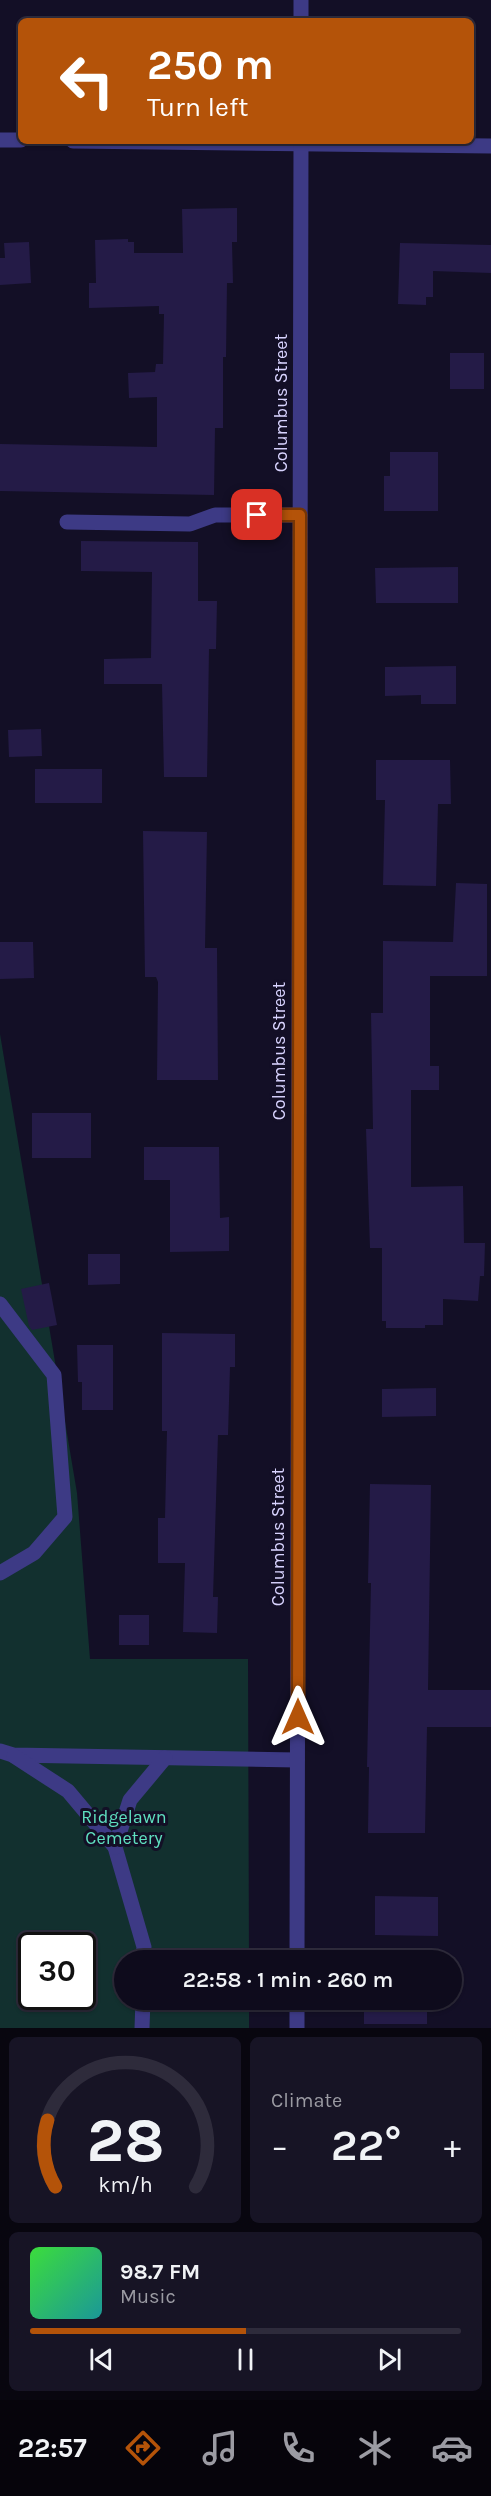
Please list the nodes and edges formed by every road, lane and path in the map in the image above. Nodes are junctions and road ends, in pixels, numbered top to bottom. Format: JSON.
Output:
{"nodes":[{"id":1,"x":301,"y":0,"type":"edge"},
{"id":2,"x":301,"y":18,"type":"edge"},
{"id":3,"x":0,"y":140,"type":"edge"},
{"id":4,"x":18,"y":140,"type":"edge"},
{"id":5,"x":301,"y":144,"type":"edge"},
{"id":6,"x":396,"y":144,"type":"edge"},
{"id":7,"x":491,"y":146,"type":"edge"},
{"id":8,"x":300,"y":515,"type":"junction"},
{"id":9,"x":67,"y":522,"type":"dead end"},
{"id":10,"x":0,"y":1304,"type":"edge"},
{"id":11,"x":0,"y":1573,"type":"edge"},
{"id":12,"x":6,"y":1753,"type":"edge"},
{"id":13,"x":165,"y":1758,"type":"junction"},
{"id":14,"x":297,"y":1760,"type":"junction"},
{"id":15,"x":115,"y":1847,"type":"junction"},
{"id":16,"x":144,"y":1950,"type":"edge"},
{"id":17,"x":297,"y":1950,"type":"edge"},
{"id":18,"x":143,"y":2010,"type":"edge"},
{"id":19,"x":297,"y":2010,"type":"edge"},
{"id":20,"x":142,"y":2028,"type":"edge"},
{"id":21,"x":297,"y":2028,"type":"edge"}],
"edges":[{"from":1,"to":2,"type":"street"},
{"from":3,"to":4,"type":"street"},
{"from":5,"to":8,"type":"street","name":"Columbus Street"},
{"from":6,"to":7,"type":"street"},
{"from":8,"to":9,"type":"street"},
{"from":8,"to":14,"type":"street","name":"Columbus Street"},
{"from":10,"to":11,"type":"street"},
{"from":12,"to":13,"type":"street"},
{"from":12,"to":15,"type":"street"},
{"from":13,"to":14,"type":"street"},
{"from":13,"to":15,"type":"street"},
{"from":14,"to":17,"type":"street","name":"Columbus Street"},
{"from":15,"to":16,"type":"street"},
{"from":18,"to":20,"type":"street"},
{"from":19,"to":21,"type":"street"}]}
